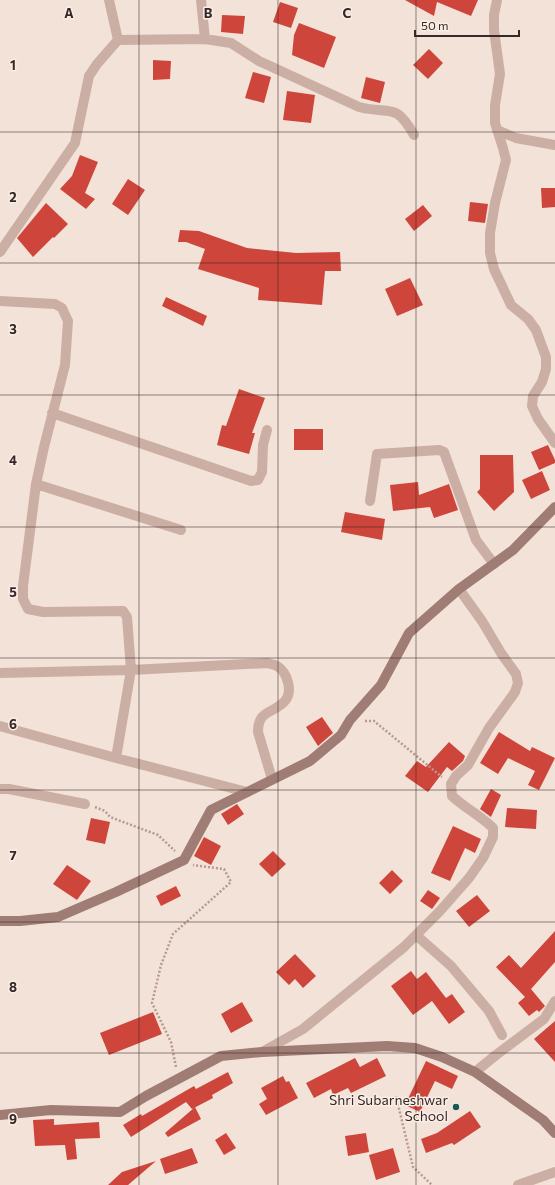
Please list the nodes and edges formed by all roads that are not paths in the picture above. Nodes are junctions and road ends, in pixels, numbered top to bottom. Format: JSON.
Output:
{"nodes":[{"id":1,"x":109,"y":0,"type":"edge"},
{"id":2,"x":201,"y":0,"type":"edge"},
{"id":3,"x":497,"y":0,"type":"edge"},
{"id":4,"x":205,"y":39,"type":"junction"},
{"id":5,"x":118,"y":40,"type":"junction"},
{"id":6,"x":497,"y":130,"type":"junction"},
{"id":7,"x":414,"y":135,"type":"dead end"},
{"id":8,"x":555,"y":145,"type":"edge"},
{"id":9,"x":0,"y":252,"type":"edge"},
{"id":10,"x":0,"y":301,"type":"edge"},
{"id":11,"x":52,"y":413,"type":"junction"},
{"id":12,"x":267,"y":430,"type":"dead end"},
{"id":13,"x":555,"y":443,"type":"edge"},
{"id":14,"x":36,"y":484,"type":"junction"},
{"id":15,"x":370,"y":501,"type":"dead end"},
{"id":16,"x":555,"y":506,"type":"edge"},
{"id":17,"x":181,"y":530,"type":"dead end"},
{"id":18,"x":494,"y":564,"type":"junction"},
{"id":19,"x":459,"y":590,"type":"junction"},
{"id":20,"x":131,"y":670,"type":"junction"},
{"id":21,"x":0,"y":673,"type":"edge"},
{"id":22,"x":0,"y":726,"type":"edge"},
{"id":23,"x":116,"y":758,"type":"junction"},
{"id":24,"x":272,"y":779,"type":"junction"},
{"id":25,"x":0,"y":789,"type":"edge"},
{"id":26,"x":247,"y":792,"type":"junction"},
{"id":27,"x":85,"y":804,"type":"road end"},
{"id":28,"x":0,"y":921,"type":"edge"},
{"id":29,"x":416,"y":935,"type":"junction"},
{"id":30,"x":555,"y":1001,"type":"edge"},
{"id":31,"x":502,"y":1035,"type":"dead end"},
{"id":32,"x":262,"y":1052,"type":"junction"},
{"id":33,"x":475,"y":1072,"type":"junction"},
{"id":34,"x":0,"y":1115,"type":"edge"},
{"id":35,"x":555,"y":1134,"type":"edge"},
{"id":36,"x":555,"y":1172,"type":"edge"},
{"id":37,"x":518,"y":1185,"type":"edge"}],
"edges":[{"from":1,"to":5,"type":"street"},
{"from":2,"to":4,"type":"street"},
{"from":3,"to":6,"type":"street"},
{"from":4,"to":5,"type":"street"},
{"from":4,"to":7,"type":"street"},
{"from":5,"to":9,"type":"street"},
{"from":6,"to":8,"type":"street"},
{"from":6,"to":13,"type":"street"},
{"from":10,"to":11,"type":"street"},
{"from":11,"to":12,"type":"street"},
{"from":11,"to":14,"type":"street"},
{"from":14,"to":17,"type":"street"},
{"from":14,"to":20,"type":"street"},
{"from":15,"to":18,"type":"street"},
{"from":16,"to":18,"type":"street"},
{"from":18,"to":19,"type":"street"},
{"from":19,"to":24,"type":"street"},
{"from":19,"to":29,"type":"street"},
{"from":20,"to":21,"type":"street"},
{"from":20,"to":23,"type":"street"},
{"from":20,"to":24,"type":"street"},
{"from":22,"to":23,"type":"street"},
{"from":23,"to":26,"type":"street"},
{"from":24,"to":26,"type":"street"},
{"from":25,"to":27,"type":"street"},
{"from":26,"to":28,"type":"street"},
{"from":29,"to":31,"type":"street"},
{"from":29,"to":32,"type":"street"},
{"from":30,"to":33,"type":"street"},
{"from":32,"to":33,"type":"street"},
{"from":32,"to":34,"type":"street"},
{"from":33,"to":35,"type":"street"},
{"from":36,"to":37,"type":"street"}]}
